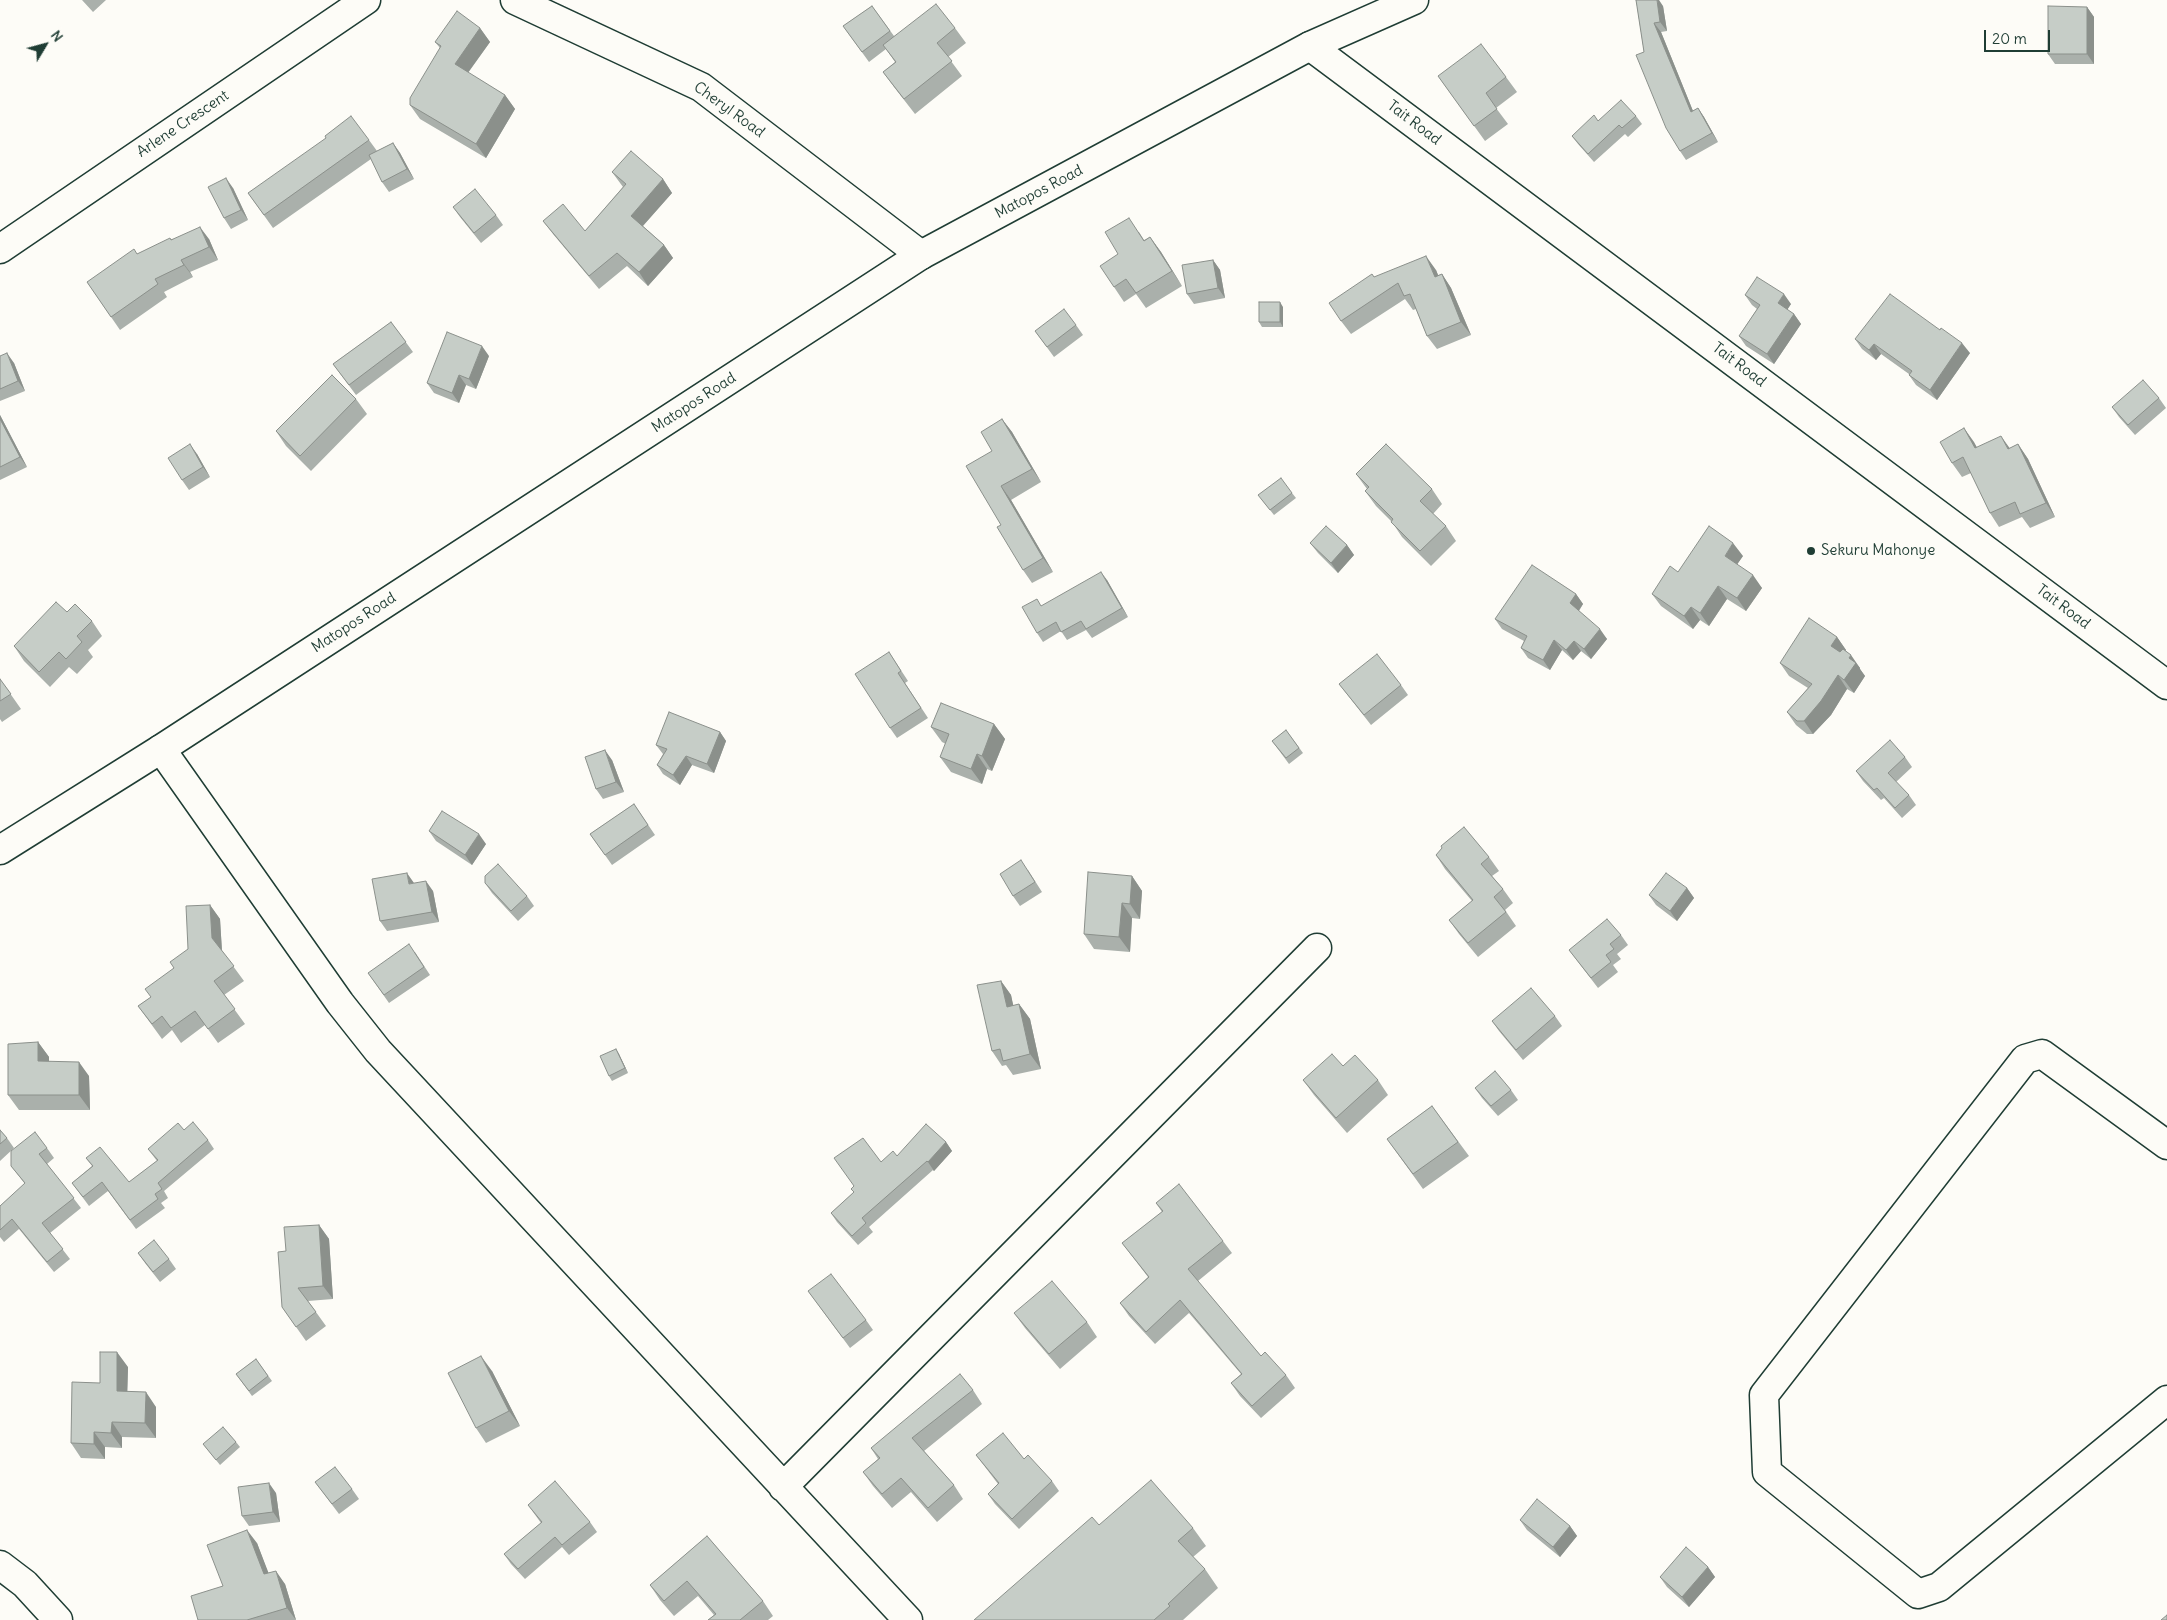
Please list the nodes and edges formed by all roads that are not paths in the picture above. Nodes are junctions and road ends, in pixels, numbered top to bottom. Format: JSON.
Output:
{"nodes":[{"id":1,"x":366,"y":0,"type":"edge"},
{"id":2,"x":515,"y":0,"type":"edge"},
{"id":3,"x":1414,"y":0,"type":"edge"},
{"id":4,"x":1310,"y":46,"type":"junction"},
{"id":5,"x":0,"y":249,"type":"edge"},
{"id":6,"x":921,"y":255,"type":"junction"},
{"id":7,"x":2167,"y":685,"type":"edge"},
{"id":8,"x":161,"y":749,"type":"junction"},
{"id":9,"x":0,"y":850,"type":"edge"},
{"id":10,"x":1317,"y":948,"type":"dead end"},
{"id":11,"x":2167,"y":1145,"type":"edge"},
{"id":12,"x":2167,"y":1400,"type":"edge"},
{"id":13,"x":783,"y":1487,"type":"junction"},
{"id":14,"x":0,"y":1565,"type":"edge"},
{"id":15,"x":58,"y":1620,"type":"edge"},
{"id":16,"x":908,"y":1620,"type":"edge"}],
"edges":[{"from":1,"to":5,"type":"street","name":"Arlene Crescent"},
{"from":2,"to":6,"type":"street","name":"Cheryl Road"},
{"from":3,"to":4,"type":"street","name":"Matopos Road"},
{"from":4,"to":6,"type":"street","name":"Matopos Road"},
{"from":4,"to":7,"type":"street","name":"Tait Road"},
{"from":6,"to":8,"type":"street","name":"Matopos Road"},
{"from":8,"to":9,"type":"street","name":"Matopos Road"},
{"from":8,"to":13,"type":"street"},
{"from":10,"to":13,"type":"street"},
{"from":11,"to":12,"type":"street"},
{"from":13,"to":16,"type":"street"},
{"from":14,"to":15,"type":"street"}]}
